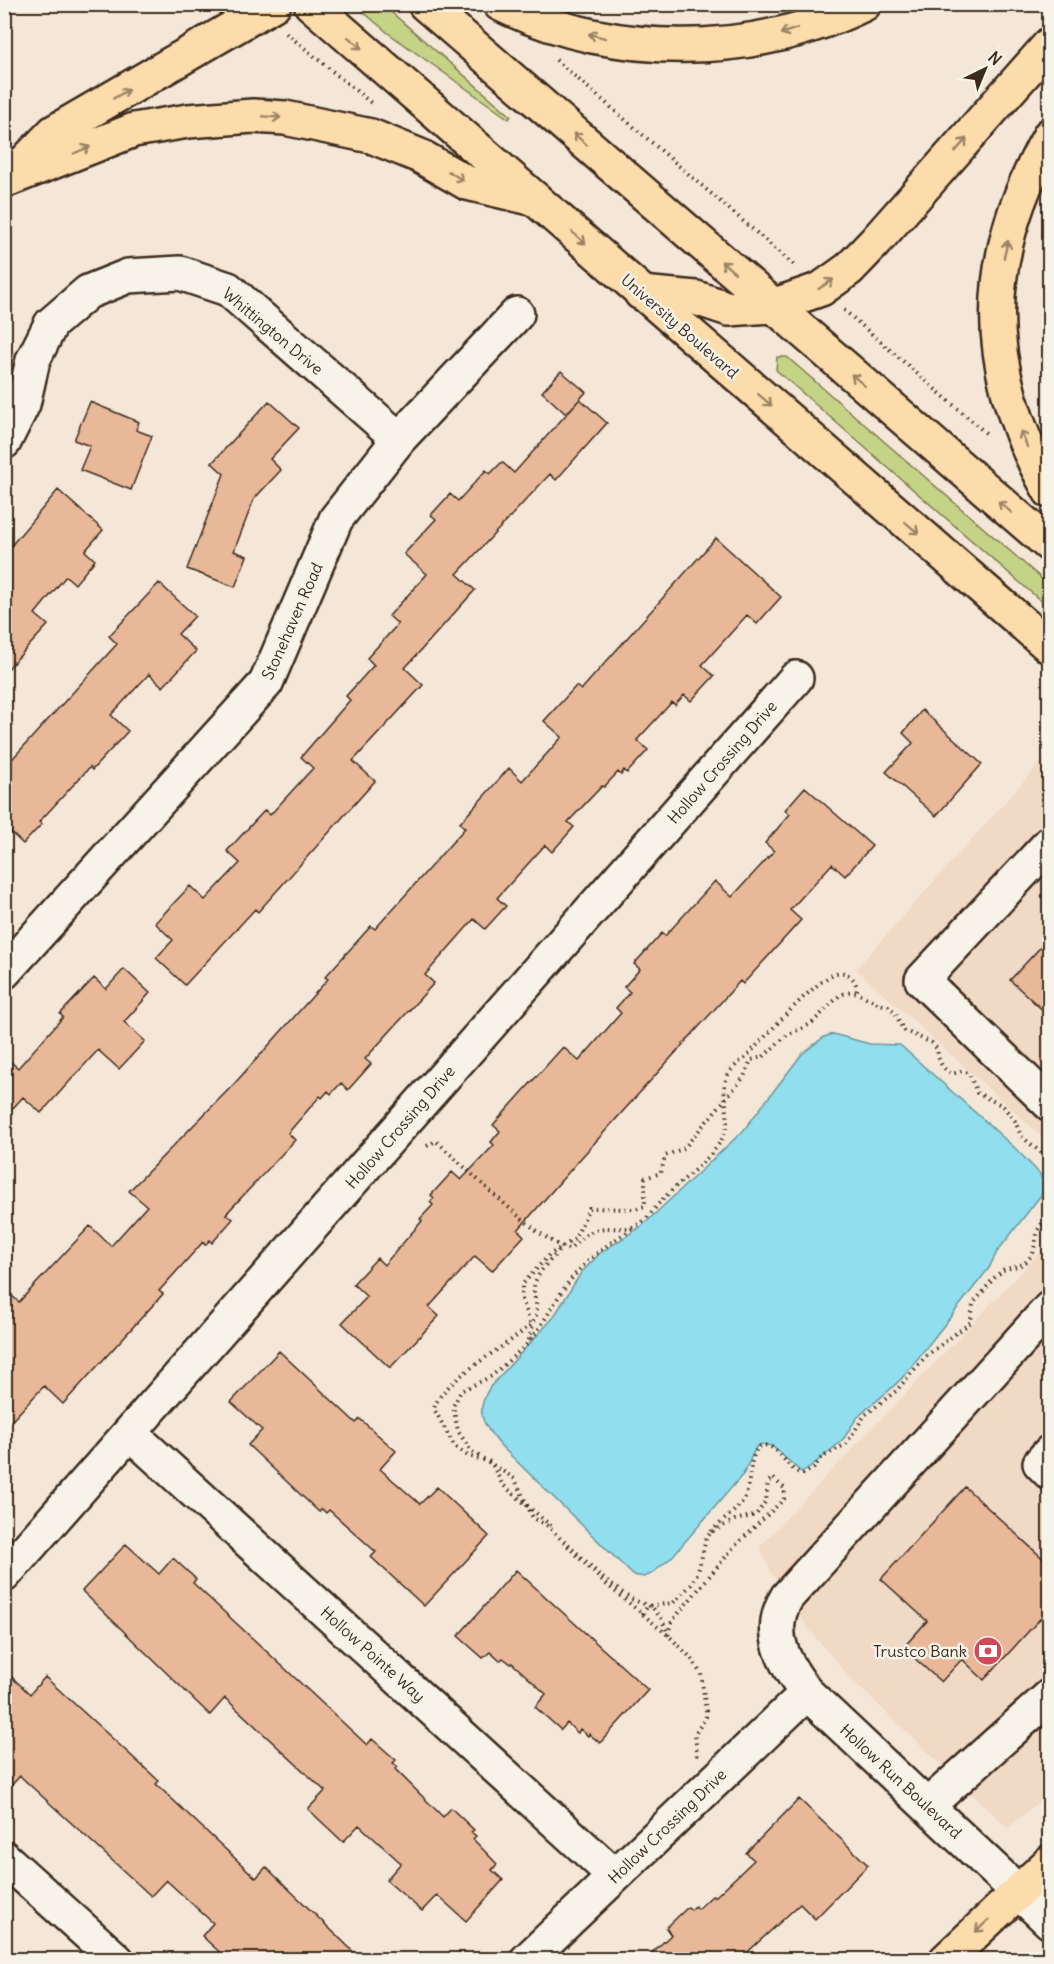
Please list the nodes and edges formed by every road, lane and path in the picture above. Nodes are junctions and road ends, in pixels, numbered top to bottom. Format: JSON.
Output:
{"nodes":[{"id":1,"x":312,"y":4,"type":"edge"},
{"id":2,"x":425,"y":4,"type":"edge"},
{"id":3,"x":500,"y":4,"type":"edge"},
{"id":4,"x":864,"y":4,"type":"edge"},
{"id":5,"x":277,"y":16,"type":"edge"},
{"id":6,"x":532,"y":20,"type":"junction"},
{"id":7,"x":1050,"y":44,"type":"edge"},
{"id":8,"x":379,"y":109,"type":"dead end"},
{"id":9,"x":1050,"y":135,"type":"edge"},
{"id":10,"x":6,"y":180,"type":"edge"},
{"id":11,"x":535,"y":199,"type":"junction"},
{"id":12,"x":820,"y":289,"type":"junction"},
{"id":13,"x":641,"y":293,"type":"junction"},
{"id":14,"x":772,"y":306,"type":"junction"},
{"id":15,"x":517,"y":314,"type":"dead end"},
{"id":16,"x":399,"y":439,"type":"junction"},
{"id":17,"x":993,"y":440,"type":"dead end"},
{"id":18,"x":4,"y":441,"type":"edge"},
{"id":19,"x":1050,"y":491,"type":"edge"},
{"id":20,"x":1050,"y":545,"type":"edge"},
{"id":21,"x":1050,"y":647,"type":"edge"},
{"id":22,"x":796,"y":678,"type":"dead end"},
{"id":23,"x":1050,"y":843,"type":"edge"},
{"id":24,"x":4,"y":972,"type":"edge"},
{"id":25,"x":857,"y":993,"type":"junction"},
{"id":26,"x":726,"y":1098,"type":"junction"},
{"id":27,"x":1050,"y":1104,"type":"edge"},
{"id":28,"x":397,"y":1130,"type":"junction"},
{"id":29,"x":1050,"y":1160,"type":"edge"},
{"id":30,"x":1050,"y":1210,"type":"edge"},
{"id":31,"x":638,"y":1225,"type":"junction"},
{"id":32,"x":562,"y":1247,"type":"junction"},
{"id":33,"x":1050,"y":1308,"type":"edge"},
{"id":34,"x":531,"y":1324,"type":"junction"},
{"id":35,"x":527,"y":1344,"type":"junction"},
{"id":36,"x":130,"y":1433,"type":"junction"},
{"id":37,"x":1050,"y":1452,"type":"edge"},
{"id":38,"x":481,"y":1459,"type":"junction"},
{"id":39,"x":496,"y":1469,"type":"junction"},
{"id":40,"x":1050,"y":1473,"type":"edge"},
{"id":41,"x":524,"y":1502,"type":"junction"},
{"id":42,"x":711,"y":1532,"type":"junction"},
{"id":43,"x":4,"y":1575,"type":"edge"},
{"id":44,"x":650,"y":1606,"type":"junction"},
{"id":45,"x":643,"y":1615,"type":"junction"},
{"id":46,"x":669,"y":1636,"type":"junction"},
{"id":47,"x":807,"y":1693,"type":"junction"},
{"id":48,"x":1050,"y":1696,"type":"edge"},
{"id":49,"x":716,"y":1779,"type":"junction"},
{"id":50,"x":927,"y":1806,"type":"junction"},
{"id":51,"x":4,"y":1858,"type":"edge"},
{"id":52,"x":1050,"y":1862,"type":"edge"},
{"id":53,"x":615,"y":1876,"type":"junction"},
{"id":54,"x":1018,"y":1892,"type":"junction"},
{"id":55,"x":1050,"y":1922,"type":"edge"},
{"id":56,"x":117,"y":1959,"type":"edge"},
{"id":57,"x":527,"y":1959,"type":"edge"},
{"id":58,"x":946,"y":1959,"type":"edge"}],
"edges":[{"from":1,"to":11,"type":"main road","name":"University Boulevard","one_way":true},
{"from":14,"to":2,"type":"main road","one_way":true},
{"from":3,"to":6,"type":"main road"},
{"from":4,"to":6,"type":"main road","one_way":true},
{"from":5,"to":8,"type":"path"},
{"from":10,"to":5,"type":"main road","one_way":true},
{"from":6,"to":12,"type":"path"},
{"from":12,"to":7,"type":"main road","one_way":true},
{"from":19,"to":9,"type":"main road","one_way":true},
{"from":10,"to":11,"type":"main road","one_way":true},
{"from":11,"to":13,"type":"main road","name":"University Boulevard","one_way":true},
{"from":12,"to":14,"type":"main road"},
{"from":12,"to":17,"type":"path"},
{"from":13,"to":14,"type":"main road"},
{"from":13,"to":21,"type":"main road","name":"University Boulevard","one_way":true},
{"from":20,"to":14,"type":"main road","one_way":true},
{"from":15,"to":16,"type":"street","name":"Stonehaven Road"},
{"from":16,"to":18,"type":"street","name":"Whittington Drive"},
{"from":16,"to":24,"type":"street","name":"Stonehaven Road"},
{"from":22,"to":28,"type":"street","name":"Hollow Crossing Drive"},
{"from":23,"to":27,"type":"street"},
{"from":25,"to":26,"type":"path"},
{"from":25,"to":26,"type":"path"},
{"from":25,"to":29,"type":"path"},
{"from":26,"to":31,"type":"path"},
{"from":26,"to":32,"type":"path"},
{"from":28,"to":32,"type":"path"},
{"from":28,"to":36,"type":"street","name":"Hollow Crossing Drive"},
{"from":30,"to":42,"type":"path"},
{"from":31,"to":32,"type":"path"},
{"from":31,"to":35,"type":"path"},
{"from":32,"to":34,"type":"path"},
{"from":32,"to":34,"type":"path"},
{"from":33,"to":47,"type":"street","name":"Hollow Run Boulevard"},
{"from":34,"to":35,"type":"path"},
{"from":34,"to":38,"type":"path"},
{"from":35,"to":38,"type":"path"},
{"from":36,"to":43,"type":"street","name":"Hollow Crossing Drive"},
{"from":36,"to":53,"type":"street","name":"Hollow Pointe Way"},
{"from":37,"to":40,"type":"street"},
{"from":38,"to":39,"type":"path"},
{"from":39,"to":41,"type":"path"},
{"from":39,"to":41,"type":"path"},
{"from":41,"to":44,"type":"path"},
{"from":41,"to":45,"type":"path"},
{"from":42,"to":44,"type":"path"},
{"from":42,"to":46,"type":"path"},
{"from":44,"to":45,"type":"path"},
{"from":44,"to":46,"type":"path"},
{"from":45,"to":46,"type":"path"},
{"from":46,"to":49,"type":"path"},
{"from":47,"to":49,"type":"street","name":"Hollow Crossing Drive"},
{"from":47,"to":50,"type":"street","name":"Hollow Run Boulevard"},
{"from":48,"to":50,"type":"street"},
{"from":49,"to":53,"type":"street","name":"Hollow Crossing Drive"},
{"from":50,"to":54,"type":"street","name":"Hollow Run Boulevard"},
{"from":51,"to":56,"type":"street"},
{"from":52,"to":54,"type":"main road"},
{"from":53,"to":57,"type":"street","name":"Hollow Crossing Drive"},
{"from":54,"to":55,"type":"street","name":"Hollow Run Boulevard"},
{"from":54,"to":58,"type":"main road","one_way":true}]}
